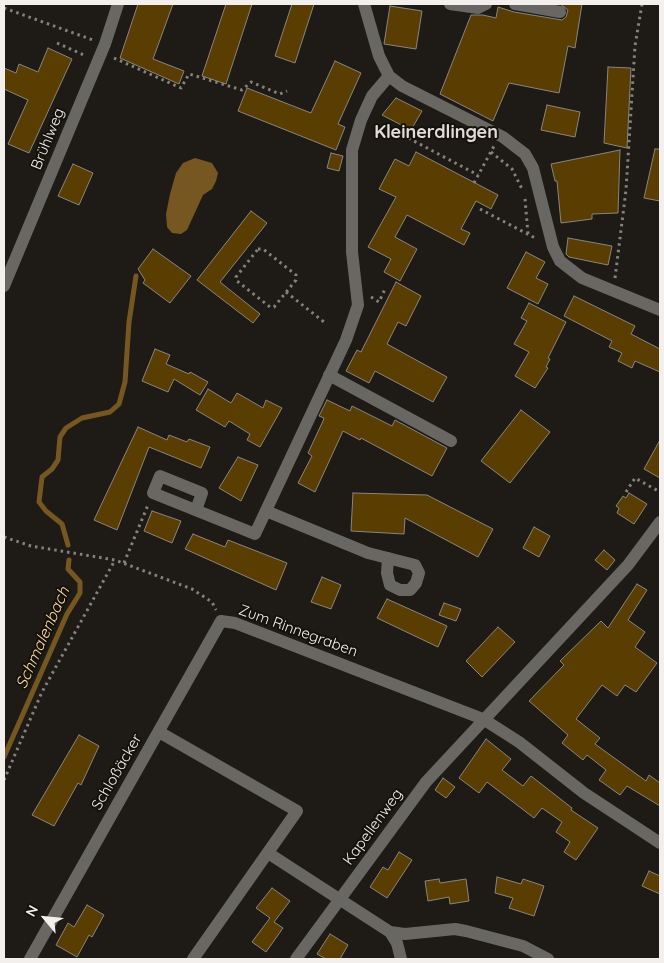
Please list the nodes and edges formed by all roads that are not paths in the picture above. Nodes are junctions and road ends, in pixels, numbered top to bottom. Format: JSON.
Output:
{"nodes":[{"id":1,"x":118,"y":4,"type":"edge"},
{"id":2,"x":364,"y":4,"type":"edge"},
{"id":3,"x":450,"y":4,"type":"edge"},
{"id":4,"x":486,"y":4,"type":"edge"},
{"id":5,"x":516,"y":4,"type":"edge"},
{"id":6,"x":560,"y":12,"type":"dead end"},
{"id":7,"x":389,"y":76,"type":"junction"},
{"id":8,"x":4,"y":286,"type":"edge"},
{"id":9,"x":660,"y":310,"type":"edge"},
{"id":10,"x":329,"y":375,"type":"junction"},
{"id":11,"x":451,"y":441,"type":"dead end"},
{"id":12,"x":196,"y":510,"type":"junction"},
{"id":13,"x":266,"y":511,"type":"junction"},
{"id":14,"x":658,"y":530,"type":"edge"},
{"id":15,"x":388,"y":558,"type":"dead end"},
{"id":16,"x":483,"y":719,"type":"junction"},
{"id":17,"x":158,"y":732,"type":"junction"},
{"id":18,"x":660,"y":843,"type":"edge"},
{"id":19,"x":268,"y":853,"type":"junction"},
{"id":20,"x":340,"y":899,"type":"junction"},
{"id":21,"x":390,"y":932,"type":"junction"},
{"id":22,"x":30,"y":959,"type":"edge"},
{"id":23,"x":193,"y":959,"type":"edge"},
{"id":24,"x":296,"y":959,"type":"edge"},
{"id":25,"x":401,"y":959,"type":"edge"},
{"id":26,"x":548,"y":959,"type":"edge"}],
"edges":[{"from":1,"to":8,"type":"street","name":"Brühlweg"},
{"from":2,"to":7,"type":"street"},
{"from":3,"to":4,"type":"street"},
{"from":5,"to":6,"type":"street"},
{"from":7,"to":9,"type":"street"},
{"from":7,"to":10,"type":"street"},
{"from":10,"to":11,"type":"street"},
{"from":10,"to":13,"type":"street"},
{"from":12,"to":12,"type":"street"},
{"from":12,"to":13,"type":"street"},
{"from":13,"to":15,"type":"street"},
{"from":14,"to":16,"type":"street","name":"Kapellenweg"},
{"from":16,"to":17,"type":"street","name":"Zum Rinnegraben"},
{"from":16,"to":18,"type":"street"},
{"from":16,"to":20,"type":"street","name":"Kapellenweg"},
{"from":17,"to":19,"type":"street","name":"Schloßäcker"},
{"from":17,"to":22,"type":"street","name":"Schloßäcker"},
{"from":19,"to":20,"type":"street"},
{"from":19,"to":23,"type":"street","name":"Schloßäcker"},
{"from":20,"to":21,"type":"street"},
{"from":20,"to":24,"type":"street","name":"Kapellenweg"},
{"from":21,"to":25,"type":"street"},
{"from":21,"to":26,"type":"street"}]}
